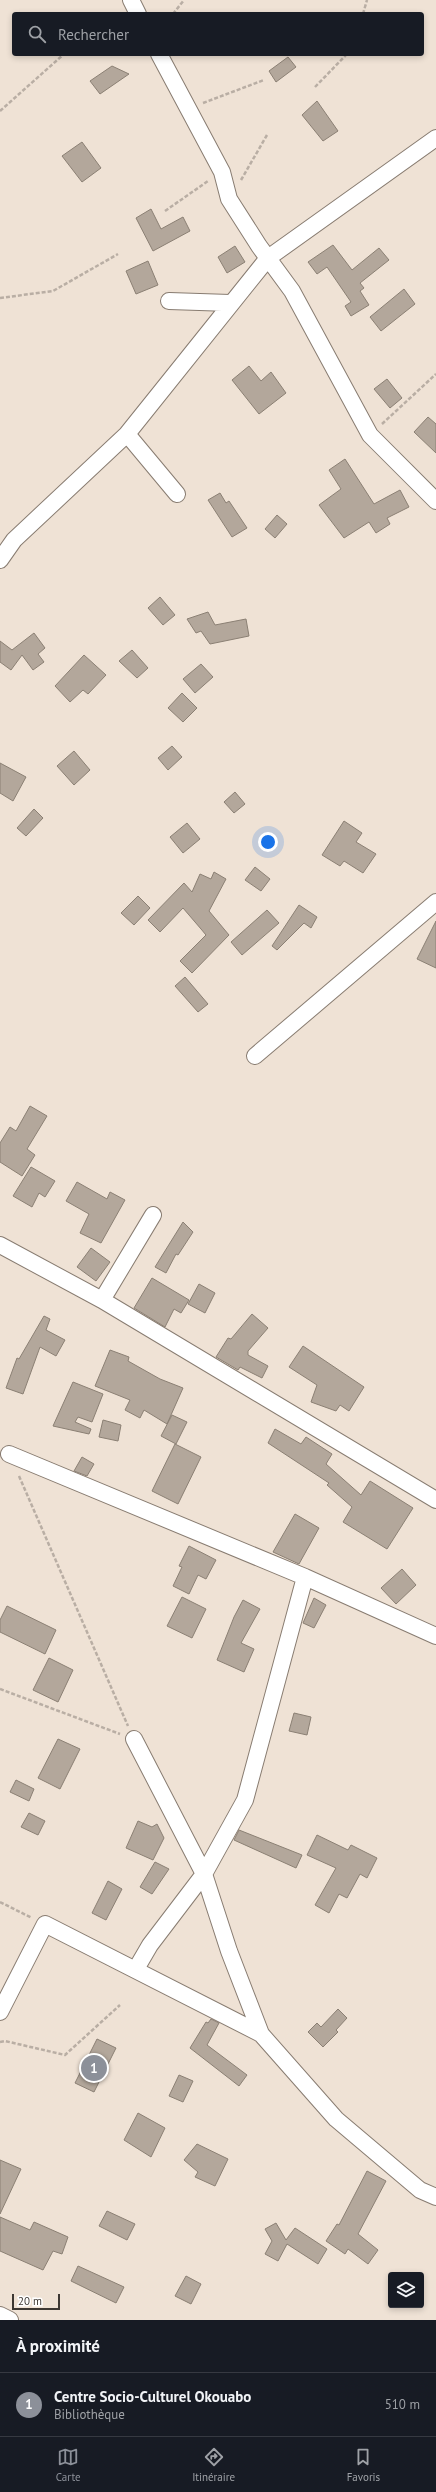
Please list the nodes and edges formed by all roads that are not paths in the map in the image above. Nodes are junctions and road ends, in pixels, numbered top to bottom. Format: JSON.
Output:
{"nodes":[{"id":1,"x":131,"y":0,"type":"edge"},
{"id":2,"x":137,"y":12,"type":"edge"},
{"id":3,"x":160,"y":56,"type":"edge"},
{"id":4,"x":436,"y":138,"type":"edge"},
{"id":5,"x":268,"y":258,"type":"junction"},
{"id":6,"x":169,"y":301,"type":"dead end"},
{"id":7,"x":230,"y":303,"type":"junction"},
{"id":8,"x":127,"y":434,"type":"junction"},
{"id":9,"x":177,"y":494,"type":"dead end"},
{"id":10,"x":436,"y":501,"type":"edge"},
{"id":11,"x":0,"y":560,"type":"edge"},
{"id":12,"x":436,"y":902,"type":"edge"},
{"id":13,"x":255,"y":1056,"type":"dead end"},
{"id":14,"x":153,"y":1215,"type":"dead end"},
{"id":15,"x":0,"y":1245,"type":"edge"},
{"id":16,"x":102,"y":1300,"type":"junction"},
{"id":17,"x":9,"y":1454,"type":"road end"},
{"id":18,"x":436,"y":1500,"type":"edge"},
{"id":19,"x":305,"y":1577,"type":"junction"},
{"id":20,"x":436,"y":1636,"type":"edge"},
{"id":21,"x":134,"y":1739,"type":"road end"},
{"id":22,"x":204,"y":1874,"type":"junction"},
{"id":23,"x":136,"y":1969,"type":"junction"},
{"id":24,"x":0,"y":2012,"type":"edge"},
{"id":25,"x":262,"y":2034,"type":"junction"},
{"id":26,"x":436,"y":2197,"type":"edge"},
{"id":27,"x":0,"y":2315,"type":"edge"},
{"id":28,"x":10,"y":2320,"type":"edge"}],
"edges":[{"from":1,"to":2,"type":"street"},
{"from":3,"to":5,"type":"street"},
{"from":4,"to":5,"type":"street"},
{"from":5,"to":7,"type":"street"},
{"from":5,"to":10,"type":"street"},
{"from":6,"to":7,"type":"street"},
{"from":7,"to":8,"type":"street"},
{"from":8,"to":9,"type":"street"},
{"from":8,"to":11,"type":"street"},
{"from":12,"to":13,"type":"street"},
{"from":14,"to":16,"type":"street"},
{"from":15,"to":16,"type":"street"},
{"from":16,"to":18,"type":"street"},
{"from":17,"to":19,"type":"street"},
{"from":19,"to":20,"type":"street"},
{"from":19,"to":22,"type":"street"},
{"from":21,"to":22,"type":"street"},
{"from":22,"to":23,"type":"street"},
{"from":22,"to":25,"type":"street"},
{"from":23,"to":24,"type":"street"},
{"from":23,"to":25,"type":"street"},
{"from":25,"to":26,"type":"street"},
{"from":27,"to":28,"type":"street"}]}
